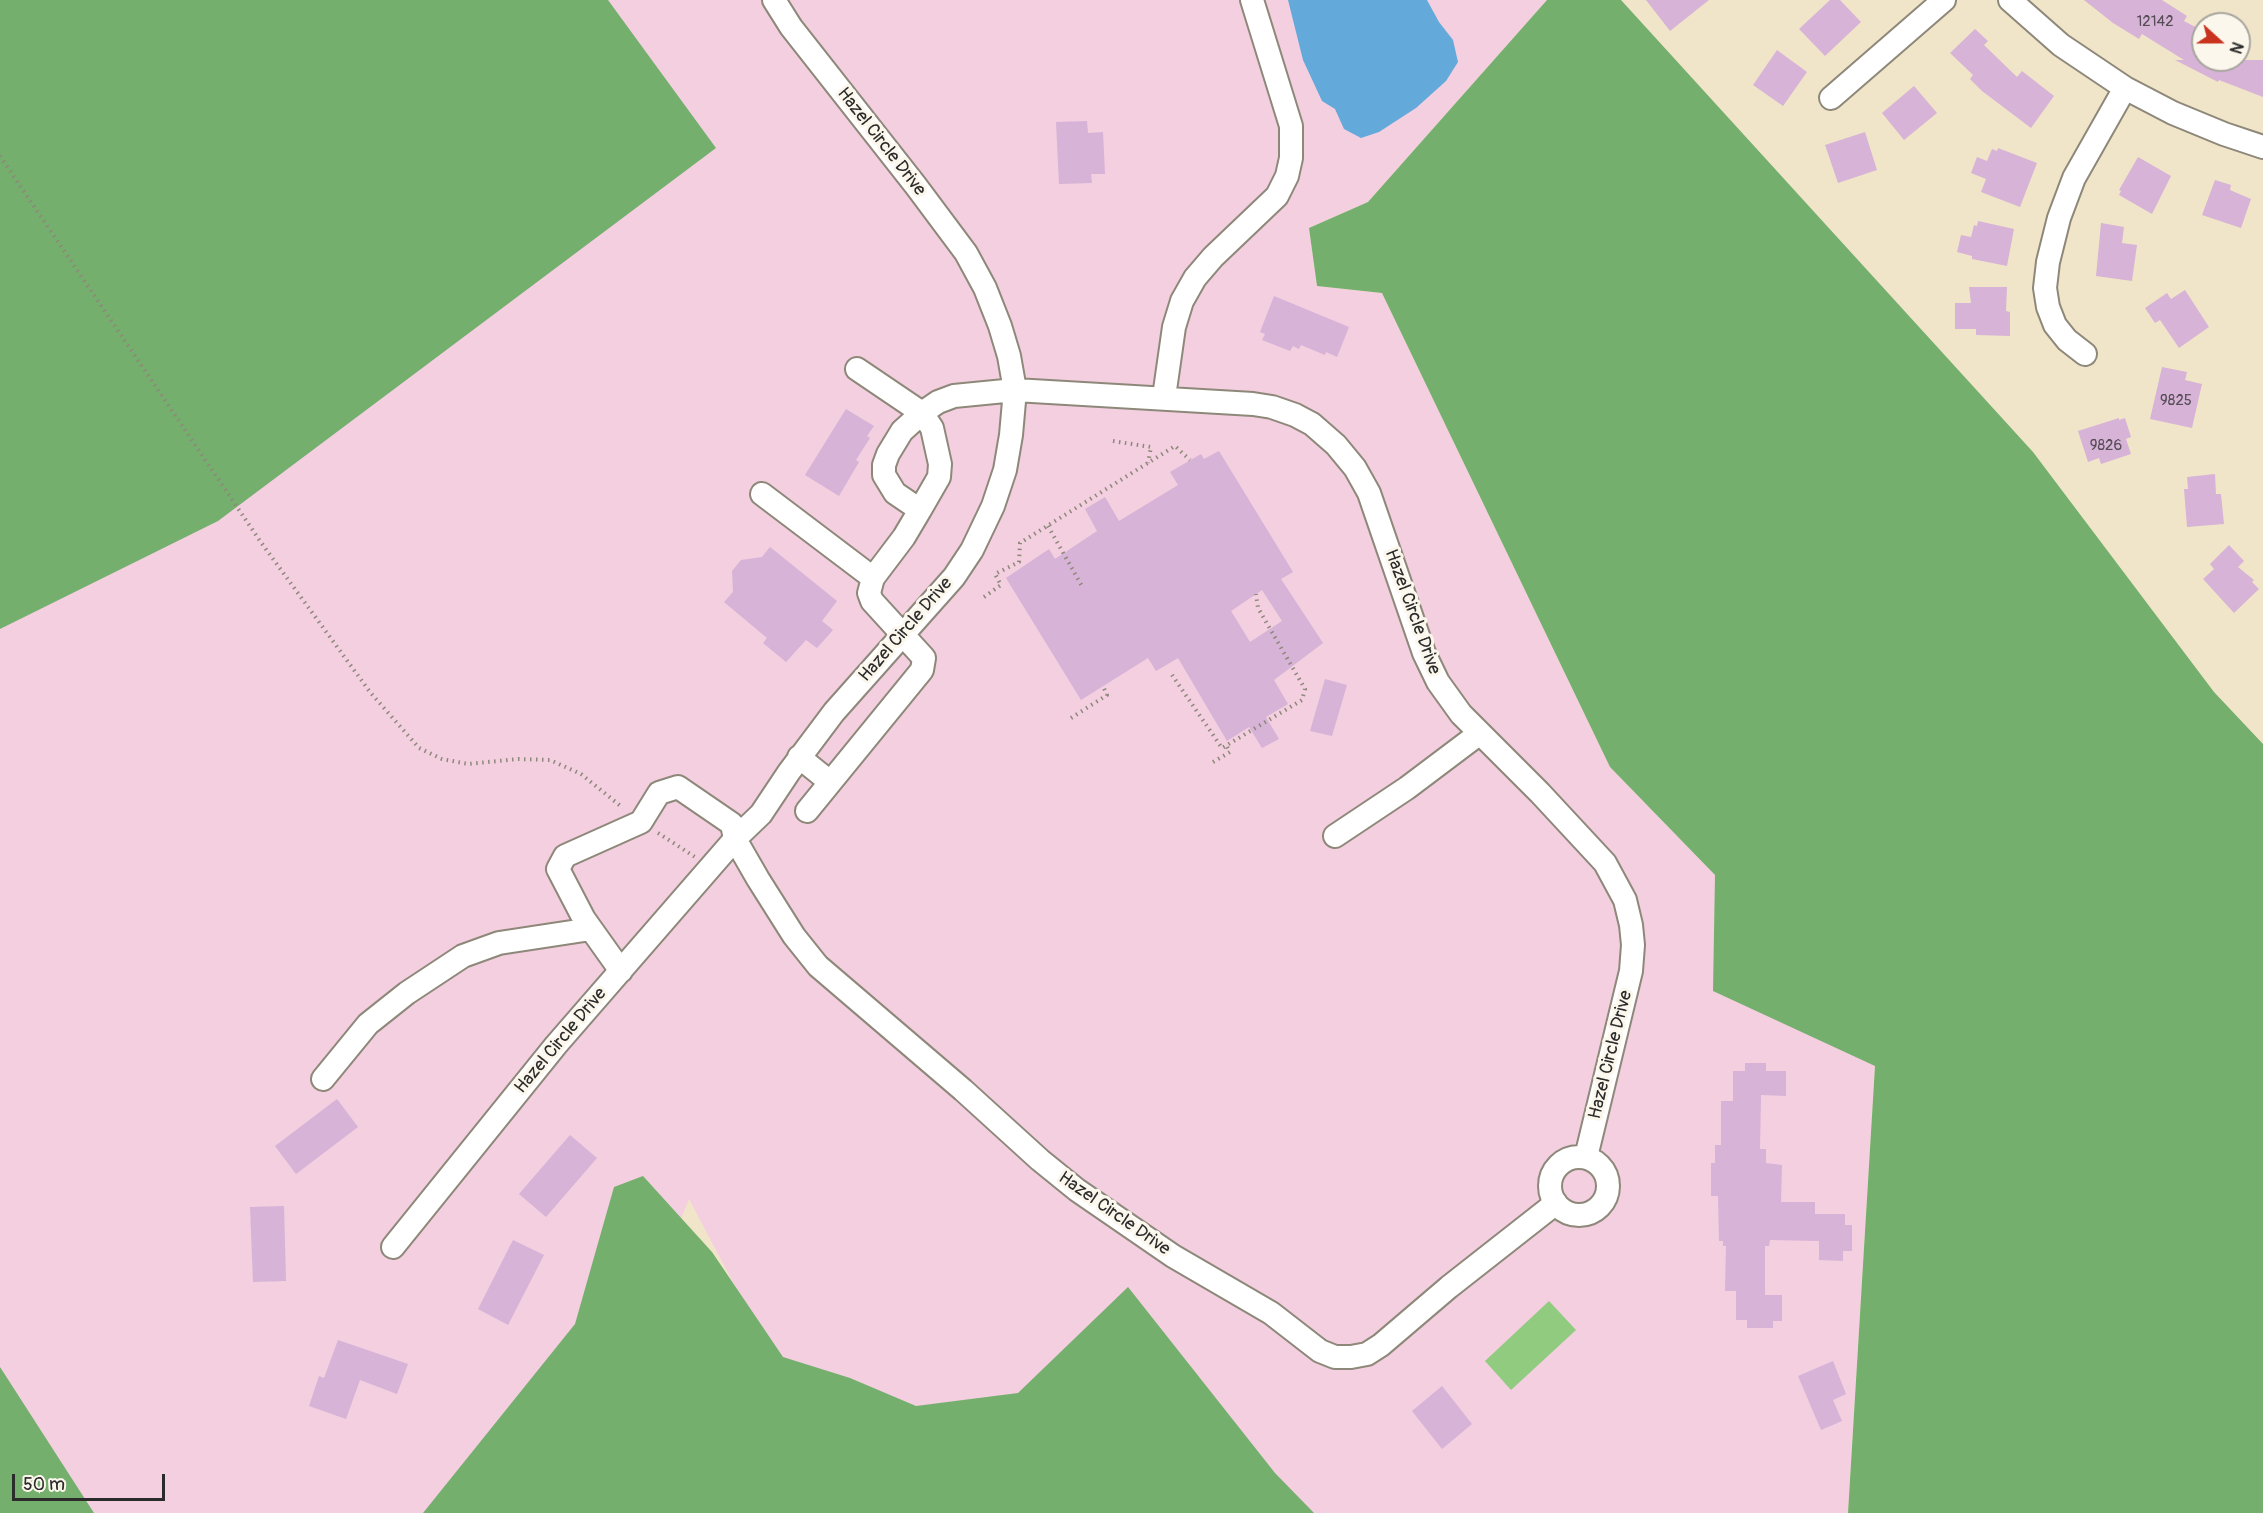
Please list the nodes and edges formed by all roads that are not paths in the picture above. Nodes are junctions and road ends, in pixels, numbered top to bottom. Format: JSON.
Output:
{"nodes":[{"id":1,"x":774,"y":0,"type":"edge"},
{"id":2,"x":1252,"y":0,"type":"edge"},
{"id":3,"x":1944,"y":0,"type":"edge"},
{"id":4,"x":2010,"y":0,"type":"edge"},
{"id":5,"x":2125,"y":88,"type":"junction"},
{"id":6,"x":1831,"y":99,"type":"dead end"},
{"id":7,"x":2263,"y":147,"type":"edge"},
{"id":8,"x":2085,"y":354,"type":"dead end"},
{"id":9,"x":857,"y":369,"type":"dead end"},
{"id":10,"x":1015,"y":390,"type":"junction"},
{"id":11,"x":1164,"y":397,"type":"junction"},
{"id":12,"x":922,"y":413,"type":"junction"},
{"id":13,"x":762,"y":494,"type":"dead end"},
{"id":14,"x":920,"y":510,"type":"junction"},
{"id":15,"x":873,"y":578,"type":"junction"},
{"id":16,"x":903,"y":634,"type":"junction"},
{"id":17,"x":1480,"y":733,"type":"junction"},
{"id":18,"x":799,"y":758,"type":"junction"},
{"id":19,"x":830,"y":783,"type":"junction"},
{"id":20,"x":807,"y":810,"type":"dead end"},
{"id":21,"x":1335,"y":836,"type":"dead end"},
{"id":22,"x":735,"y":839,"type":"junction"},
{"id":23,"x":591,"y":929,"type":"junction"},
{"id":24,"x":621,"y":971,"type":"junction"},
{"id":25,"x":323,"y":1079,"type":"dead end"},
{"id":26,"x":1586,"y":1157,"type":"junction"},
{"id":27,"x":1556,"y":1203,"type":"junction"},
{"id":28,"x":393,"y":1247,"type":"dead end"}],
"edges":[{"from":1,"to":10,"type":"street","name":"Hazel Circle Drive"},
{"from":2,"to":11,"type":"street"},
{"from":3,"to":6,"type":"street"},
{"from":4,"to":5,"type":"street"},
{"from":5,"to":7,"type":"street"},
{"from":5,"to":8,"type":"street"},
{"from":9,"to":12,"type":"street"},
{"from":10,"to":11,"type":"street","name":"Hazel Circle Drive"},
{"from":10,"to":12,"type":"street"},
{"from":10,"to":16,"type":"street","name":"Hazel Circle Drive"},
{"from":11,"to":17,"type":"street","name":"Hazel Circle Drive"},
{"from":12,"to":14,"type":"street"},
{"from":12,"to":14,"type":"street"},
{"from":13,"to":15,"type":"street"},
{"from":14,"to":15,"type":"street"},
{"from":15,"to":16,"type":"street"},
{"from":16,"to":18,"type":"street","name":"Hazel Circle Drive"},
{"from":16,"to":19,"type":"street"},
{"from":17,"to":21,"type":"street"},
{"from":17,"to":26,"type":"street","name":"Hazel Circle Drive"},
{"from":18,"to":19,"type":"street"},
{"from":18,"to":22,"type":"street","name":"Hazel Circle Drive"},
{"from":19,"to":20,"type":"street"},
{"from":22,"to":23,"type":"street"},
{"from":22,"to":24,"type":"street","name":"Hazel Circle Drive"},
{"from":22,"to":27,"type":"street","name":"Hazel Circle Drive"},
{"from":23,"to":24,"type":"street"},
{"from":23,"to":25,"type":"street"},
{"from":24,"to":28,"type":"street","name":"Hazel Circle Drive"},
{"from":26,"to":27,"type":"street"},
{"from":26,"to":27,"type":"street"}]}
